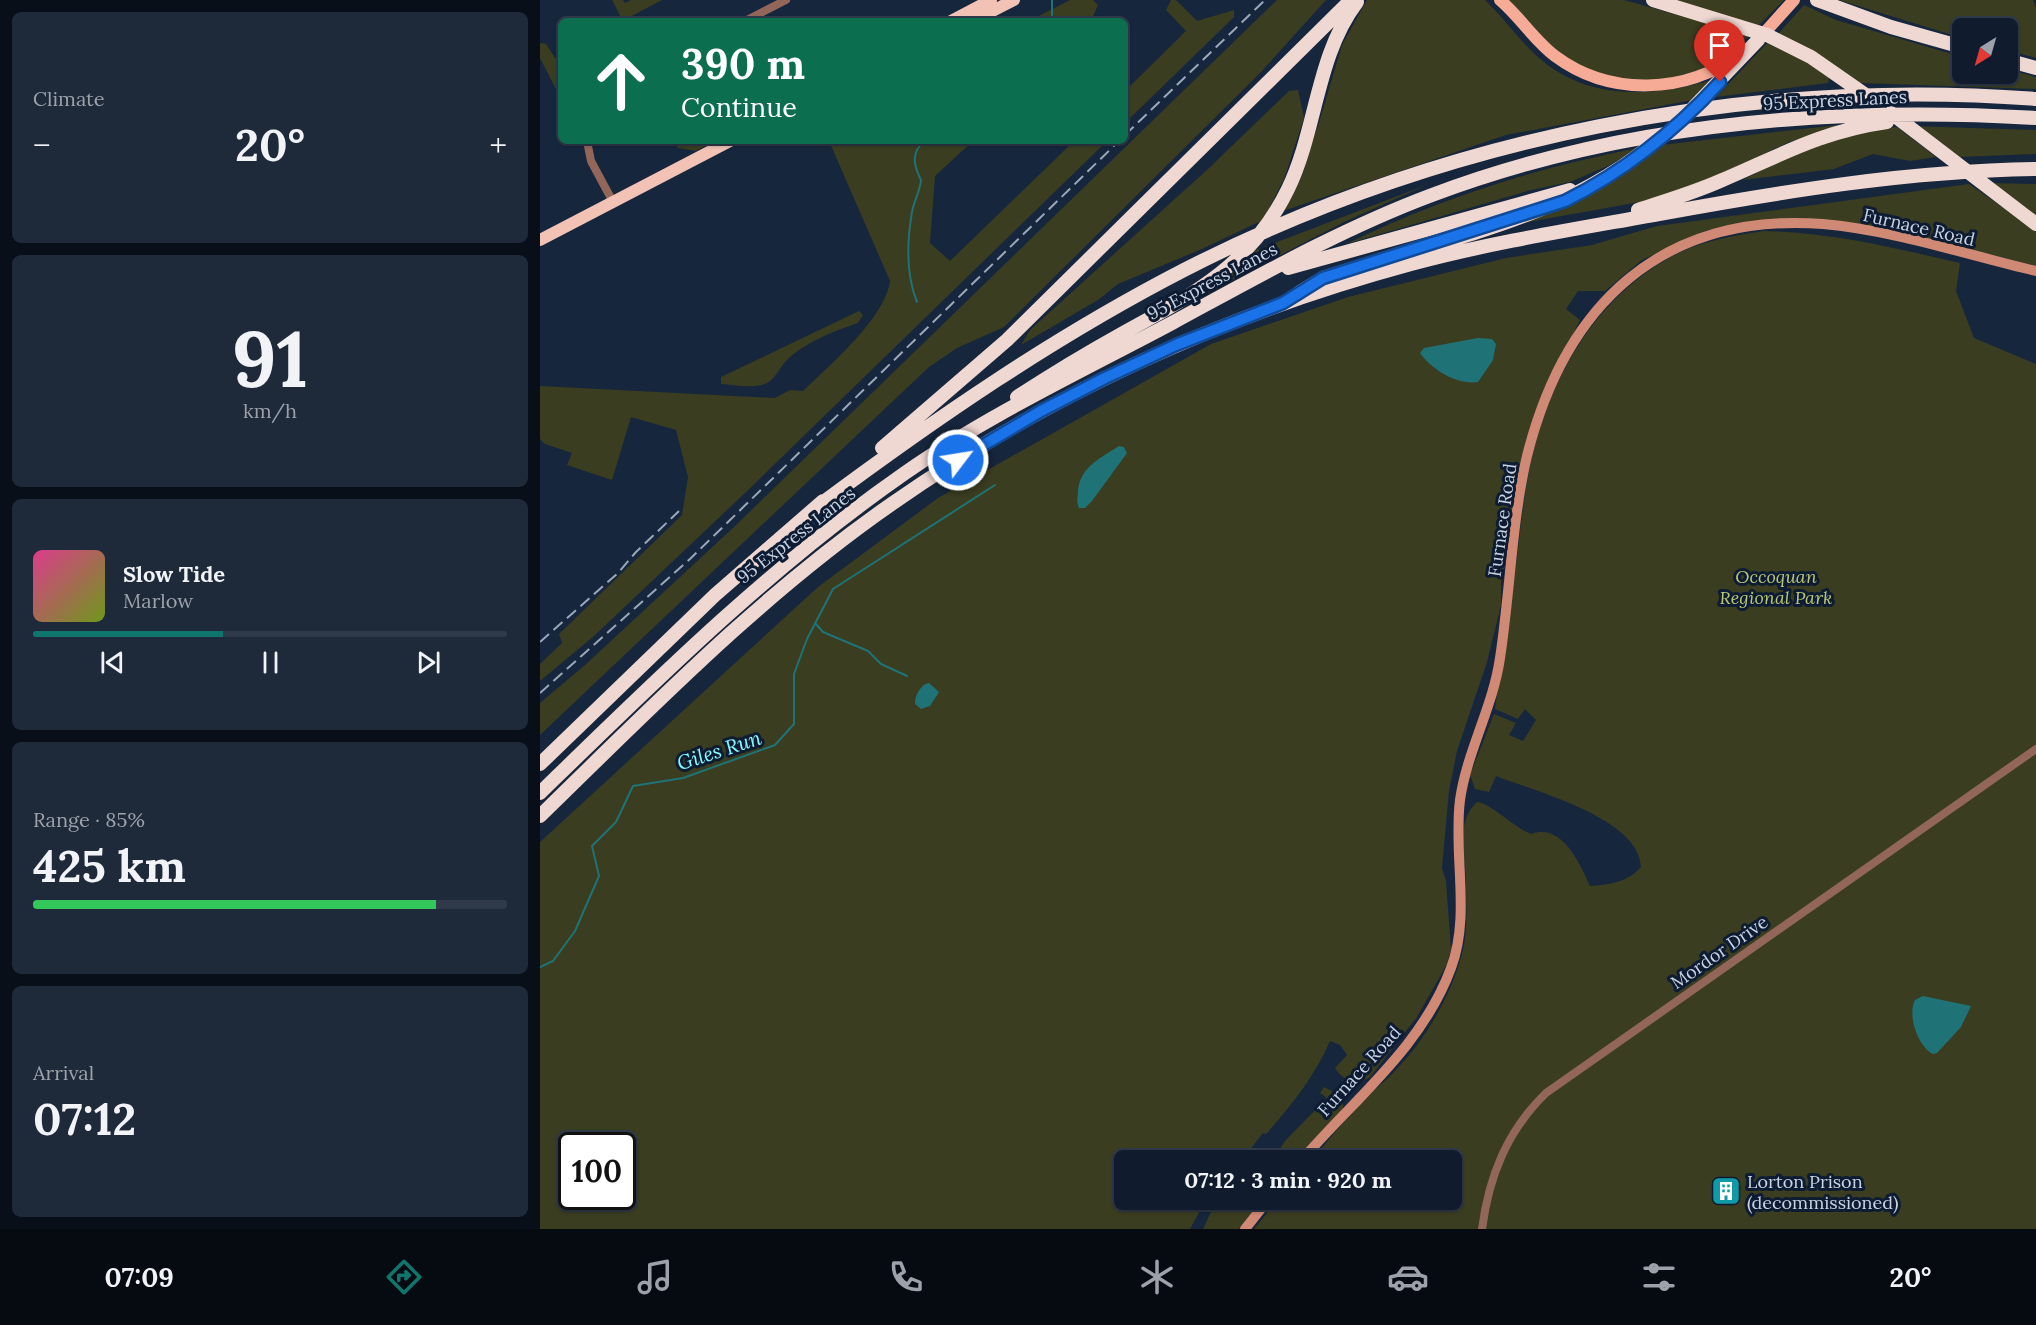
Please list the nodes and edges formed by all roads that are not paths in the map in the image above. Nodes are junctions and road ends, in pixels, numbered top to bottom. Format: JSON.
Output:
{"nodes":[{"id":1,"x":786,"y":0,"type":"edge"},
{"id":2,"x":991,"y":0,"type":"edge"},
{"id":3,"x":1014,"y":0,"type":"edge"},
{"id":4,"x":1351,"y":0,"type":"edge"},
{"id":5,"x":1358,"y":0,"type":"edge"},
{"id":6,"x":1500,"y":0,"type":"edge"},
{"id":7,"x":1653,"y":0,"type":"edge"},
{"id":8,"x":1817,"y":0,"type":"edge"},
{"id":9,"x":1793,"y":1,"type":"edge"},
{"id":10,"x":751,"y":18,"type":"edge"},
{"id":11,"x":957,"y":18,"type":"edge"},
{"id":12,"x":979,"y":18,"type":"edge"},
{"id":13,"x":1758,"y":40,"type":"junction"},
{"id":14,"x":1952,"y":44,"type":"edge"},
{"id":15,"x":2018,"y":63,"type":"edge"},
{"id":16,"x":2036,"y":68,"type":"edge"},
{"id":17,"x":2036,"y":99,"type":"edge"},
{"id":18,"x":1948,"y":114,"type":"junction"},
{"id":19,"x":2036,"y":118,"type":"edge"},
{"id":20,"x":588,"y":144,"type":"edge"},
{"id":21,"x":724,"y":144,"type":"edge"},
{"id":22,"x":1636,"y":157,"type":"junction"},
{"id":23,"x":2036,"y":169,"type":"edge"},
{"id":24,"x":613,"y":202,"type":"junction"},
{"id":25,"x":2036,"y":224,"type":"edge"},
{"id":26,"x":1596,"y":225,"type":"junction"},
{"id":27,"x":540,"y":240,"type":"edge"},
{"id":28,"x":2036,"y":271,"type":"edge"},
{"id":29,"x":1240,"y":286,"type":"junction"},
{"id":30,"x":1283,"y":303,"type":"junction"},
{"id":31,"x":960,"y":438,"type":"junction"},
{"id":32,"x":818,"y":506,"type":"junction"},
{"id":33,"x":2036,"y":749,"type":"edge"},
{"id":34,"x":540,"y":764,"type":"edge"},
{"id":35,"x":540,"y":793,"type":"edge"},
{"id":36,"x":540,"y":816,"type":"edge"},
{"id":37,"x":1311,"y":1150,"type":"edge"},
{"id":38,"x":1260,"y":1210,"type":"edge"},
{"id":39,"x":1245,"y":1229,"type":"edge"},
{"id":40,"x":1482,"y":1229,"type":"edge"}],
"edges":[{"from":1,"to":10,"type":"street"},
{"from":2,"to":11,"type":"highway"},
{"from":3,"to":12,"type":"highway"},
{"from":4,"to":32,"type":"highway"},
{"from":5,"to":31,"type":"highway"},
{"from":6,"to":13,"type":"main road"},
{"from":7,"to":25,"type":"highway"},
{"from":8,"to":14,"type":"highway"},
{"from":9,"to":13,"type":"main road"},
{"from":13,"to":22,"type":"highway"},
{"from":15,"to":16,"type":"highway"},
{"from":17,"to":32,"type":"highway"},
{"from":18,"to":19,"type":"highway","name":"95 Express Lanes"},
{"from":18,"to":26,"type":"highway"},
{"from":18,"to":29,"type":"highway","name":"95 Express Lanes"},
{"from":20,"to":24,"type":"street"},
{"from":21,"to":24,"type":"highway"},
{"from":22,"to":29,"type":"highway"},
{"from":22,"to":30,"type":"highway"},
{"from":23,"to":26,"type":"highway"},
{"from":24,"to":27,"type":"highway"},
{"from":26,"to":30,"type":"highway"},
{"from":28,"to":37,"type":"main road","name":"Furnace Road"},
{"from":29,"to":31,"type":"highway","name":"95 Express Lanes"},
{"from":30,"to":36,"type":"highway"},
{"from":31,"to":35,"type":"highway","name":"95 Express Lanes"},
{"from":32,"to":34,"type":"highway"},
{"from":33,"to":40,"type":"street","name":"Mordor Drive"},
{"from":38,"to":39,"type":"main road"}]}
